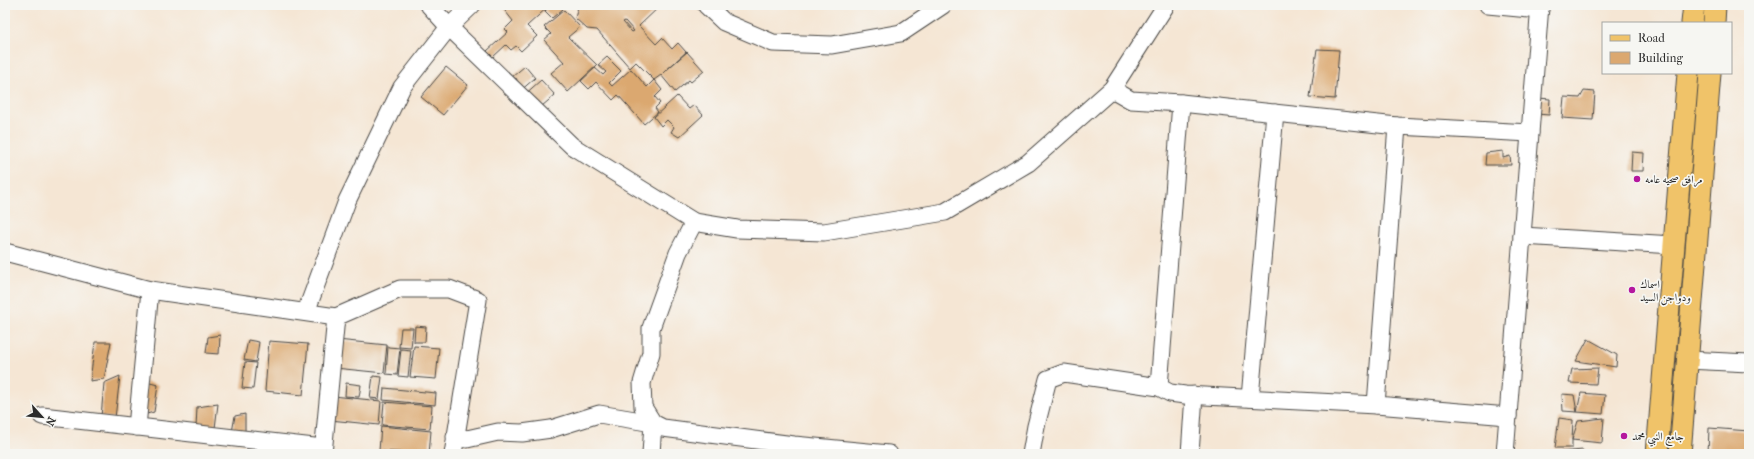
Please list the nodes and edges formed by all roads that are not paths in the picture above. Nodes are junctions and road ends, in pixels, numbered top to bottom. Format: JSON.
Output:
{"nodes":[{"id":1,"x":429,"y":5,"type":"edge"},
{"id":2,"x":472,"y":5,"type":"edge"},
{"id":3,"x":706,"y":5,"type":"edge"},
{"id":4,"x":942,"y":5,"type":"edge"},
{"id":5,"x":1166,"y":5,"type":"edge"},
{"id":6,"x":1488,"y":5,"type":"edge"},
{"id":7,"x":1694,"y":5,"type":"edge"},
{"id":8,"x":1715,"y":5,"type":"edge"},
{"id":9,"x":1540,"y":7,"type":"edge"},
{"id":10,"x":1692,"y":22,"type":"edge"},
{"id":11,"x":1714,"y":22,"type":"edge"},
{"id":12,"x":449,"y":27,"type":"junction"},
{"id":13,"x":1688,"y":74,"type":"edge"},
{"id":14,"x":1710,"y":74,"type":"edge"},
{"id":15,"x":1112,"y":89,"type":"junction"},
{"id":16,"x":1180,"y":103,"type":"junction"},
{"id":17,"x":1275,"y":112,"type":"junction"},
{"id":18,"x":1397,"y":126,"type":"junction"},
{"id":19,"x":1530,"y":133,"type":"junction"},
{"id":20,"x":694,"y":222,"type":"junction"},
{"id":21,"x":1522,"y":236,"type":"junction"},
{"id":22,"x":1674,"y":245,"type":"junction"},
{"id":23,"x":5,"y":252,"type":"edge"},
{"id":24,"x":150,"y":290,"type":"junction"},
{"id":25,"x":306,"y":312,"type":"junction"},
{"id":26,"x":336,"y":317,"type":"junction"},
{"id":27,"x":1687,"y":360,"type":"junction"},
{"id":28,"x":1749,"y":363,"type":"edge"},
{"id":29,"x":1160,"y":387,"type":"junction"},
{"id":30,"x":1194,"y":395,"type":"junction"},
{"id":31,"x":1250,"y":398,"type":"junction"},
{"id":32,"x":1376,"y":405,"type":"junction"},
{"id":33,"x":42,"y":416,"type":"dead end"},
{"id":34,"x":1508,"y":416,"type":"junction"},
{"id":35,"x":653,"y":423,"type":"junction"},
{"id":36,"x":137,"y":427,"type":"junction"},
{"id":37,"x":454,"y":446,"type":"edge"},
{"id":38,"x":793,"y":450,"type":"edge"},
{"id":39,"x":323,"y":451,"type":"edge"},
{"id":40,"x":651,"y":454,"type":"edge"},
{"id":41,"x":889,"y":454,"type":"edge"},
{"id":42,"x":1031,"y":454,"type":"edge"},
{"id":43,"x":1190,"y":454,"type":"edge"},
{"id":44,"x":1505,"y":454,"type":"edge"},
{"id":45,"x":1657,"y":454,"type":"edge"},
{"id":46,"x":1680,"y":454,"type":"edge"}],
"edges":[{"from":1,"to":12,"type":"street"},
{"from":2,"to":12,"type":"street"},
{"from":3,"to":4,"type":"street"},
{"from":5,"to":15,"type":"street"},
{"from":6,"to":9,"type":"street"},
{"from":7,"to":10,"type":"main road"},
{"from":8,"to":11,"type":"main road"},
{"from":9,"to":19,"type":"street"},
{"from":12,"to":20,"type":"street"},
{"from":12,"to":25,"type":"street"},
{"from":13,"to":22,"type":"main road"},
{"from":14,"to":27,"type":"main road"},
{"from":15,"to":16,"type":"street"},
{"from":15,"to":20,"type":"street"},
{"from":16,"to":17,"type":"street"},
{"from":16,"to":29,"type":"street"},
{"from":17,"to":18,"type":"street"},
{"from":17,"to":31,"type":"street"},
{"from":18,"to":19,"type":"street"},
{"from":18,"to":32,"type":"street"},
{"from":19,"to":21,"type":"street"},
{"from":20,"to":35,"type":"street"},
{"from":21,"to":22,"type":"street"},
{"from":21,"to":34,"type":"street"},
{"from":22,"to":45,"type":"main road"},
{"from":23,"to":24,"type":"street"},
{"from":24,"to":25,"type":"street"},
{"from":24,"to":36,"type":"street"},
{"from":25,"to":26,"type":"street"},
{"from":26,"to":37,"type":"street"},
{"from":26,"to":39,"type":"street"},
{"from":27,"to":28,"type":"street"},
{"from":27,"to":46,"type":"main road"},
{"from":29,"to":30,"type":"street"},
{"from":29,"to":42,"type":"street"},
{"from":30,"to":31,"type":"street"},
{"from":30,"to":43,"type":"street"},
{"from":31,"to":32,"type":"street"},
{"from":32,"to":34,"type":"street"},
{"from":33,"to":36,"type":"street"},
{"from":34,"to":44,"type":"street"},
{"from":35,"to":37,"type":"street"},
{"from":35,"to":38,"type":"street"},
{"from":35,"to":40,"type":"street"},
{"from":36,"to":39,"type":"street"},
{"from":38,"to":41,"type":"street"}]}
